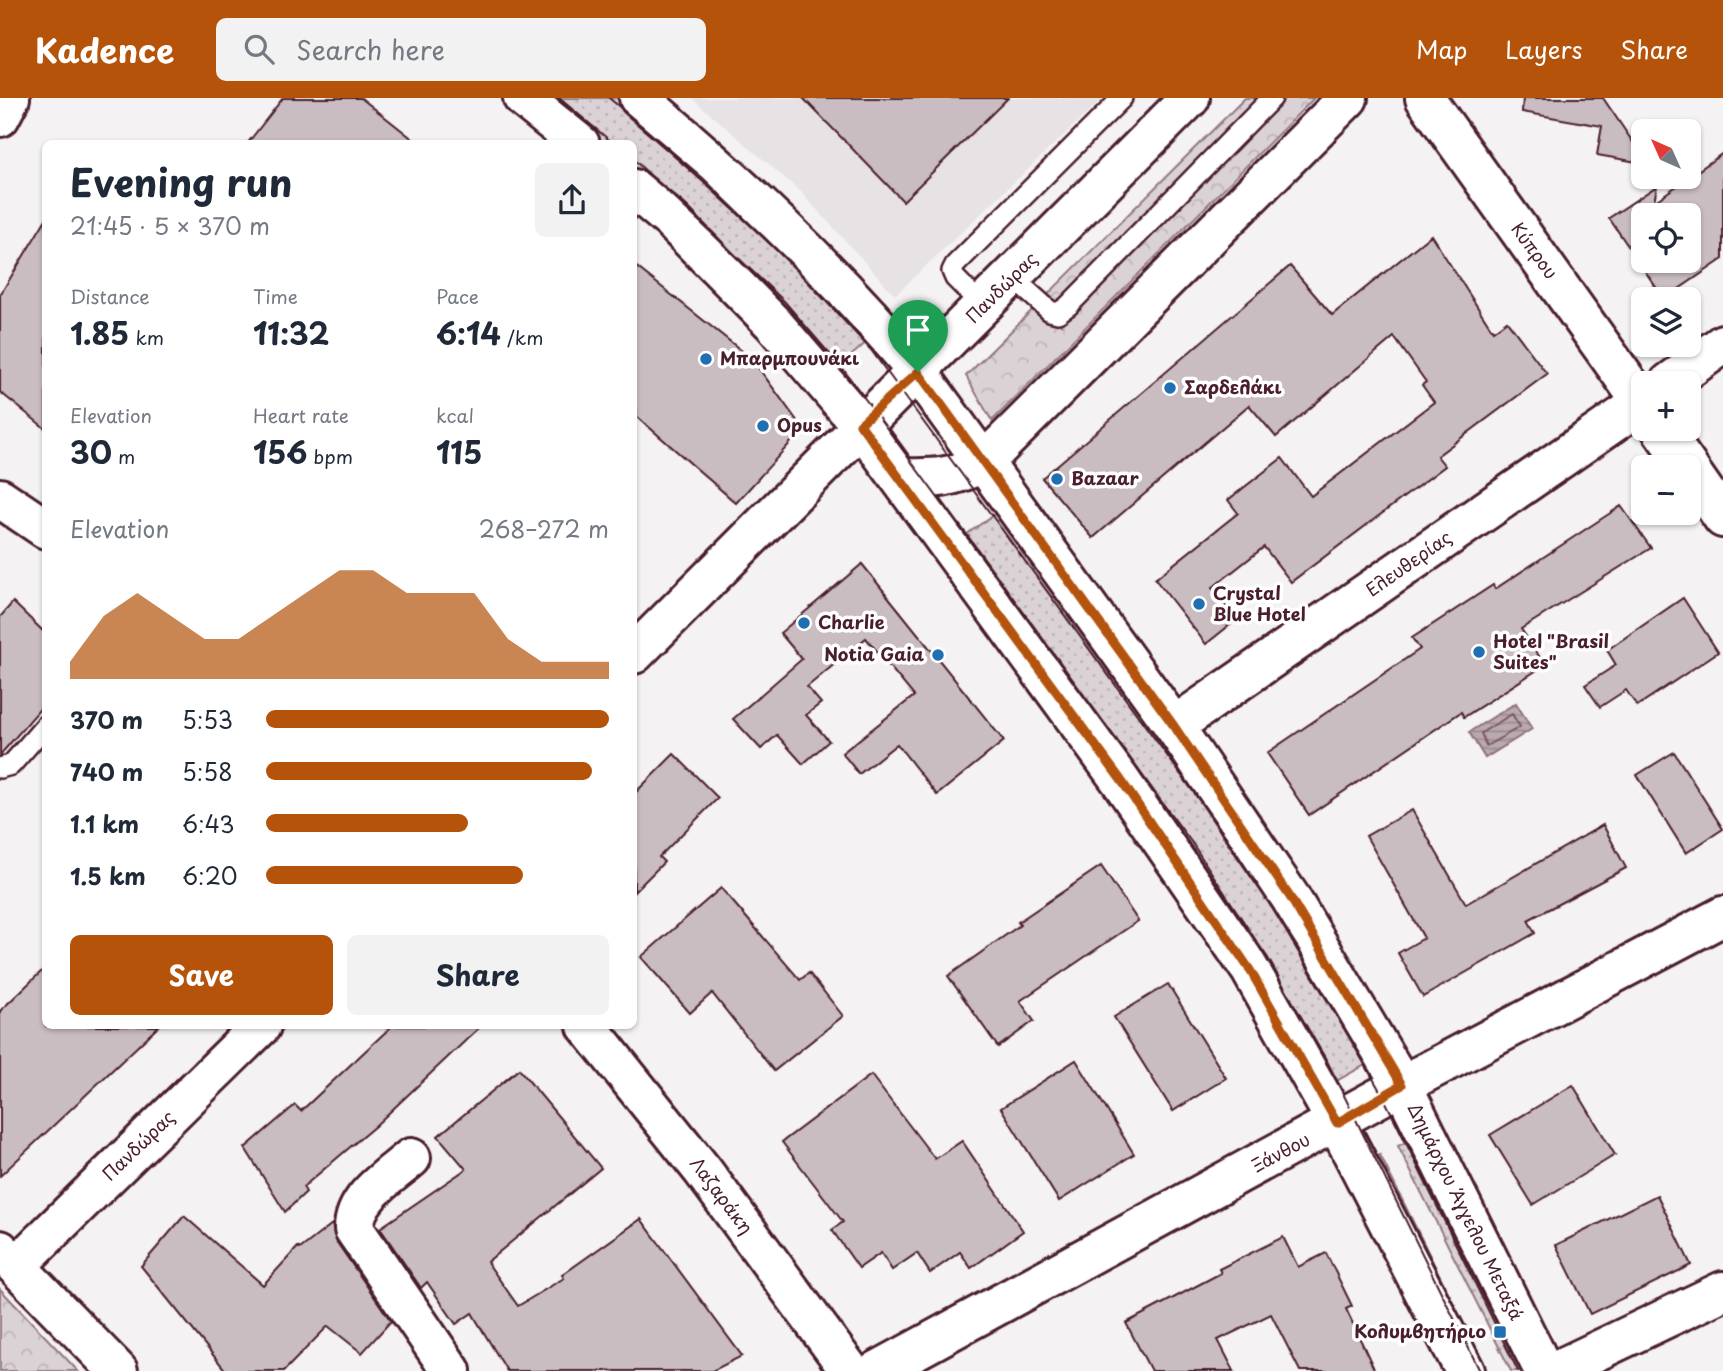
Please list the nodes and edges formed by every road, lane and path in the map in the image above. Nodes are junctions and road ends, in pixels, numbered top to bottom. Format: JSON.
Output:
{"nodes":[{"id":1,"x":10,"y":98,"type":"edge"},
{"id":2,"x":523,"y":98,"type":"edge"},
{"id":3,"x":639,"y":98,"type":"edge"},
{"id":4,"x":1122,"y":98,"type":"edge"},
{"id":5,"x":1190,"y":98,"type":"edge"},
{"id":6,"x":1272,"y":98,"type":"edge"},
{"id":7,"x":1348,"y":98,"type":"edge"},
{"id":8,"x":1425,"y":98,"type":"edge"},
{"id":9,"x":0,"y":117,"type":"edge"},
{"id":10,"x":575,"y":140,"type":"edge"},
{"id":11,"x":637,"y":192,"type":"edge"},
{"id":12,"x":1012,"y":277,"type":"junction"},
{"id":13,"x":983,"y":306,"type":"junction"},
{"id":14,"x":1723,"y":344,"type":"edge"},
{"id":15,"x":1686,"y":371,"type":"edge"},
{"id":16,"x":918,"y":372,"type":"junction"},
{"id":17,"x":1631,"y":386,"type":"edge"},
{"id":18,"x":1631,"y":411,"type":"edge"},
{"id":19,"x":860,"y":424,"type":"junction"},
{"id":20,"x":983,"y":463,"type":"junction"},
{"id":21,"x":902,"y":478,"type":"junction"},
{"id":22,"x":1701,"y":487,"type":"edge"},
{"id":23,"x":0,"y":498,"type":"edge"},
{"id":24,"x":1723,"y":518,"type":"edge"},
{"id":25,"x":42,"y":526,"type":"edge"},
{"id":26,"x":637,"y":651,"type":"edge"},
{"id":27,"x":1174,"y":726,"type":"junction"},
{"id":28,"x":42,"y":730,"type":"edge"},
{"id":29,"x":0,"y":768,"type":"edge"},
{"id":30,"x":1723,"y":916,"type":"edge"},
{"id":31,"x":258,"y":1029,"type":"edge"},
{"id":32,"x":589,"y":1029,"type":"edge"},
{"id":33,"x":1402,"y":1085,"type":"junction"},
{"id":34,"x":1337,"y":1123,"type":"junction"},
{"id":35,"x":411,"y":1158,"type":"dead end"},
{"id":36,"x":8,"y":1258,"type":"edge"},
{"id":37,"x":1723,"y":1291,"type":"edge"},
{"id":38,"x":118,"y":1371,"type":"edge"},
{"id":39,"x":451,"y":1371,"type":"edge"},
{"id":40,"x":850,"y":1371,"type":"edge"},
{"id":41,"x":877,"y":1371,"type":"edge"},
{"id":42,"x":1465,"y":1371,"type":"edge"},
{"id":43,"x":1544,"y":1371,"type":"edge"},
{"id":44,"x":1555,"y":1371,"type":"edge"}],
"edges":[{"from":1,"to":9,"type":"main road"},
{"from":2,"to":10,"type":"main road"},
{"from":3,"to":16,"type":"main road","name":"Δημάρχου Άγγελου Μεταξά"},
{"from":4,"to":13,"type":"lane"},
{"from":5,"to":12,"type":"main road","name":"Πανδώρας"},
{"from":6,"to":12,"type":"lane"},
{"from":7,"to":20,"type":"main road"},
{"from":8,"to":17,"type":"main road","name":"Κύπρου"},
{"from":11,"to":19,"type":"main road"},
{"from":12,"to":13,"type":"main road","name":"Πανδώρας"},
{"from":13,"to":16,"type":"main road","name":"Πανδώρας"},
{"from":14,"to":15,"type":"main road"},
{"from":16,"to":19,"type":"main road","name":"Πανδώρας"},
{"from":16,"to":20,"type":"main road","name":"Δημάρχου Άγγελου Μεταξά"},
{"from":18,"to":27,"type":"main road","name":"Ελευθερίας"},
{"from":19,"to":21,"type":"main road"},
{"from":19,"to":26,"type":"main road","name":"Πανδώρας"},
{"from":20,"to":21,"type":"main road"},
{"from":20,"to":27,"type":"main road","name":"Δημάρχου Άγγελου Μεταξά"},
{"from":21,"to":34,"type":"main road"},
{"from":22,"to":24,"type":"main road"},
{"from":23,"to":25,"type":"main road"},
{"from":27,"to":33,"type":"main road","name":"Δημάρχου Άγγελου Μεταξά"},
{"from":28,"to":29,"type":"lane"},
{"from":30,"to":33,"type":"main road","name":"Ξάνθου"},
{"from":31,"to":36,"type":"main road","name":"Πανδώρας"},
{"from":32,"to":40,"type":"main road","name":"Λαζαράκη"},
{"from":33,"to":34,"type":"main road","name":"Ξάνθου"},
{"from":33,"to":43,"type":"main road","name":"Δημάρχου Άγγελου Μεταξά"},
{"from":34,"to":41,"type":"main road","name":"Ξάνθου"},
{"from":34,"to":42,"type":"main road"},
{"from":35,"to":39,"type":"main road"},
{"from":36,"to":38,"type":"main road"},
{"from":37,"to":44,"type":"main road"}]}
